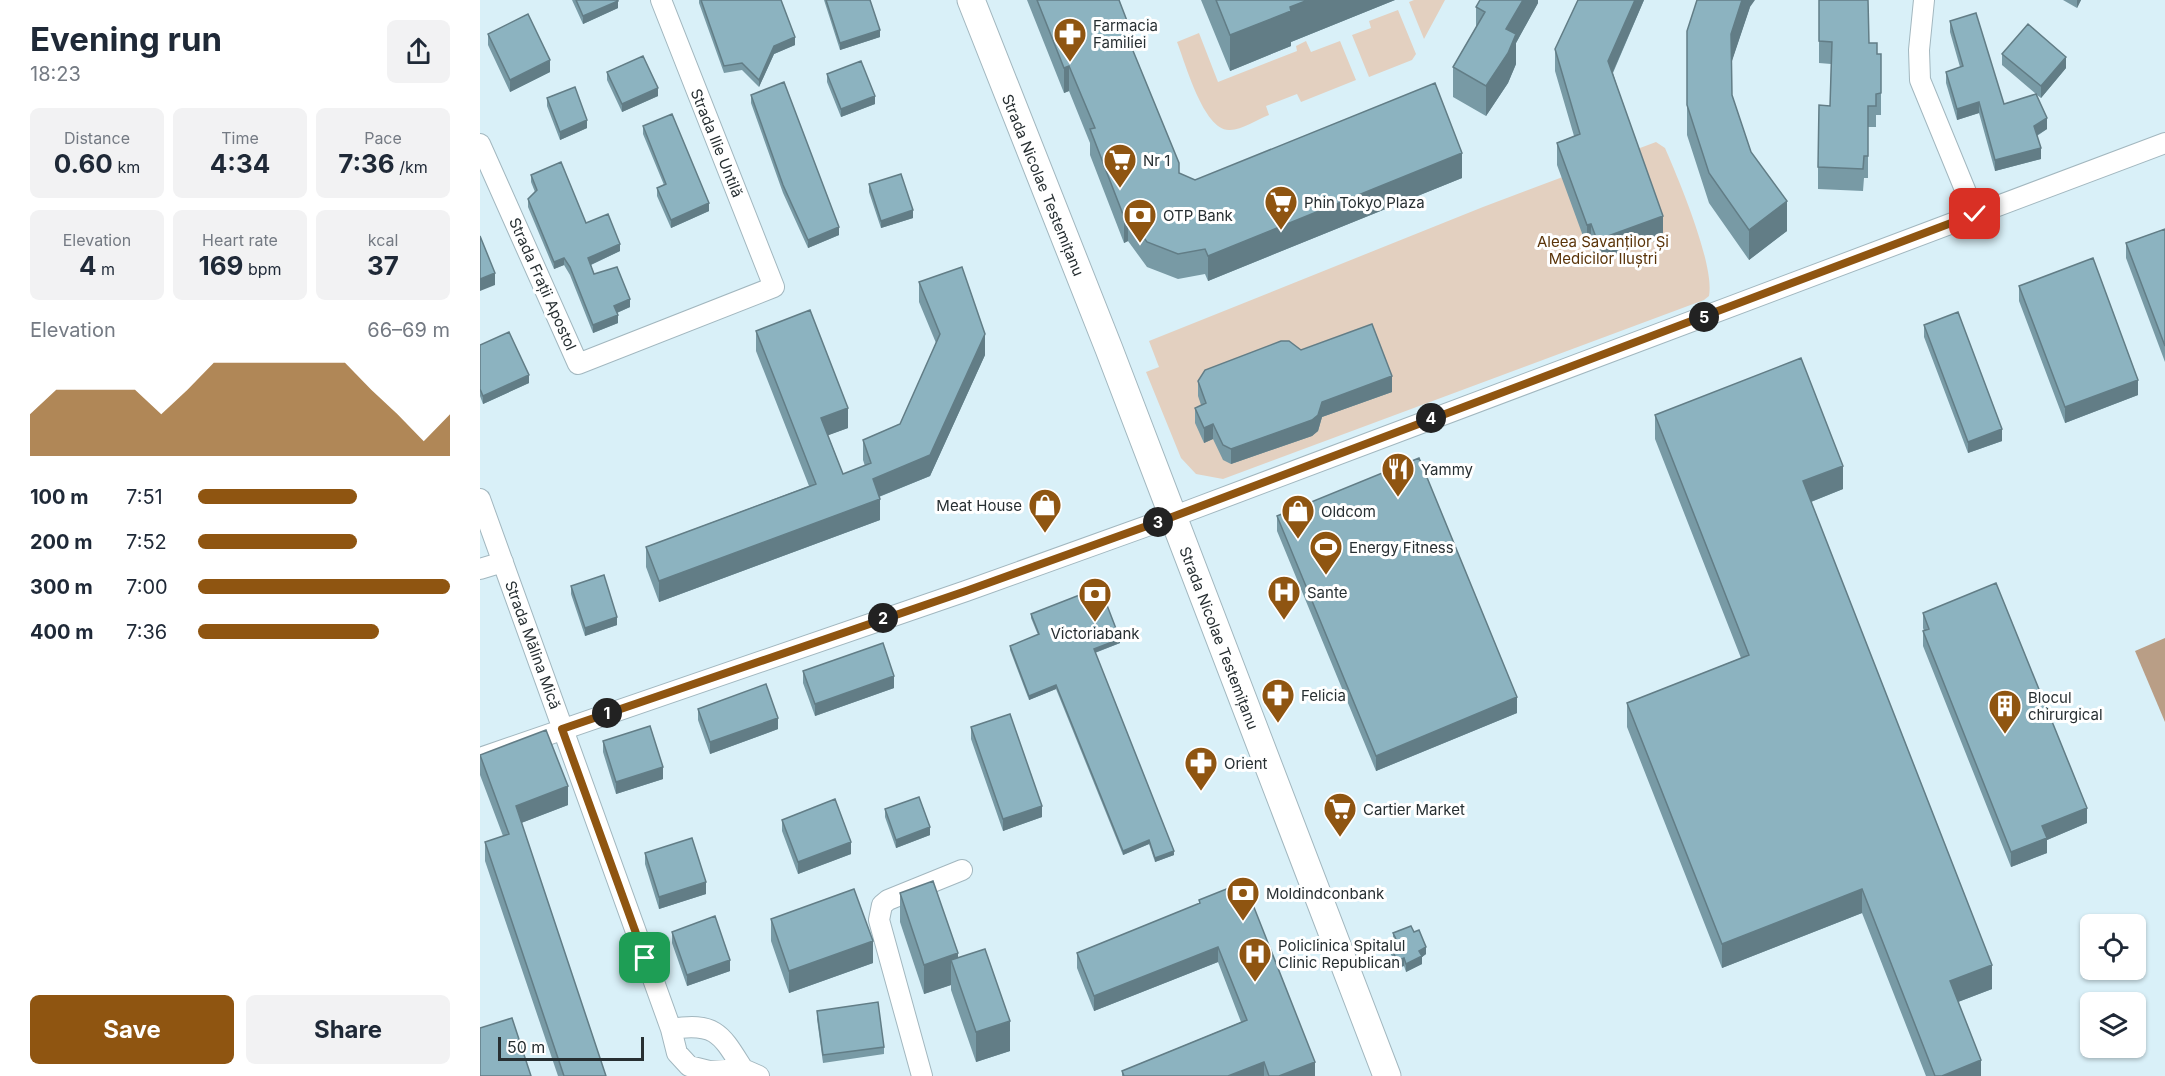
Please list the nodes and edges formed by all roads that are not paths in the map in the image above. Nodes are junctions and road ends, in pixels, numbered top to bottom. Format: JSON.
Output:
{"nodes":[{"id":1,"x":661,"y":0,"type":"edge"},
{"id":2,"x":971,"y":0,"type":"edge"},
{"id":3,"x":1924,"y":0,"type":"edge"},
{"id":4,"x":2162,"y":143,"type":"edge"},
{"id":5,"x":480,"y":144,"type":"edge"},
{"id":6,"x":1975,"y":214,"type":"junction"},
{"id":7,"x":774,"y":287,"type":"joint"},
{"id":8,"x":480,"y":499,"type":"edge"},
{"id":9,"x":1172,"y":517,"type":"junction"},
{"id":10,"x":503,"y":562,"type":"junction"},
{"id":11,"x":480,"y":569,"type":"edge"},
{"id":12,"x":562,"y":729,"type":"junction"},
{"id":13,"x":480,"y":758,"type":"edge"},
{"id":14,"x":962,"y":870,"type":"dead end"},
{"id":15,"x":671,"y":1029,"type":"junction"},
{"id":16,"x":751,"y":1073,"type":"edge"},
{"id":17,"x":922,"y":1076,"type":"edge"},
{"id":18,"x":1387,"y":1076,"type":"edge"}],
"edges":[{"from":1,"to":7,"type":"street","name":"Strada Ilie Untilă"},
{"from":2,"to":9,"type":"main road","name":"Strada Nicolae Testemițanu"},
{"from":3,"to":6,"type":"street"},
{"from":4,"to":6,"type":"street"},
{"from":5,"to":7,"type":"street","name":"Strada Frații Apostol"},
{"from":6,"to":9,"type":"street"},
{"from":8,"to":10,"type":"street","name":"Strada Mălina Mică"},
{"from":9,"to":12,"type":"street"},
{"from":9,"to":18,"type":"main road","name":"Strada Nicolae Testemițanu"},
{"from":10,"to":11,"type":"street"},
{"from":10,"to":12,"type":"street","name":"Strada Mălina Mică"},
{"from":12,"to":13,"type":"street"},
{"from":12,"to":15,"type":"street","name":"Strada Mălina Mică"},
{"from":14,"to":17,"type":"street"},
{"from":15,"to":16,"type":"street","name":"Strada Mălina Mică"},
{"from":15,"to":16,"type":"street","name":"Strada Mălina Mică"}]}
